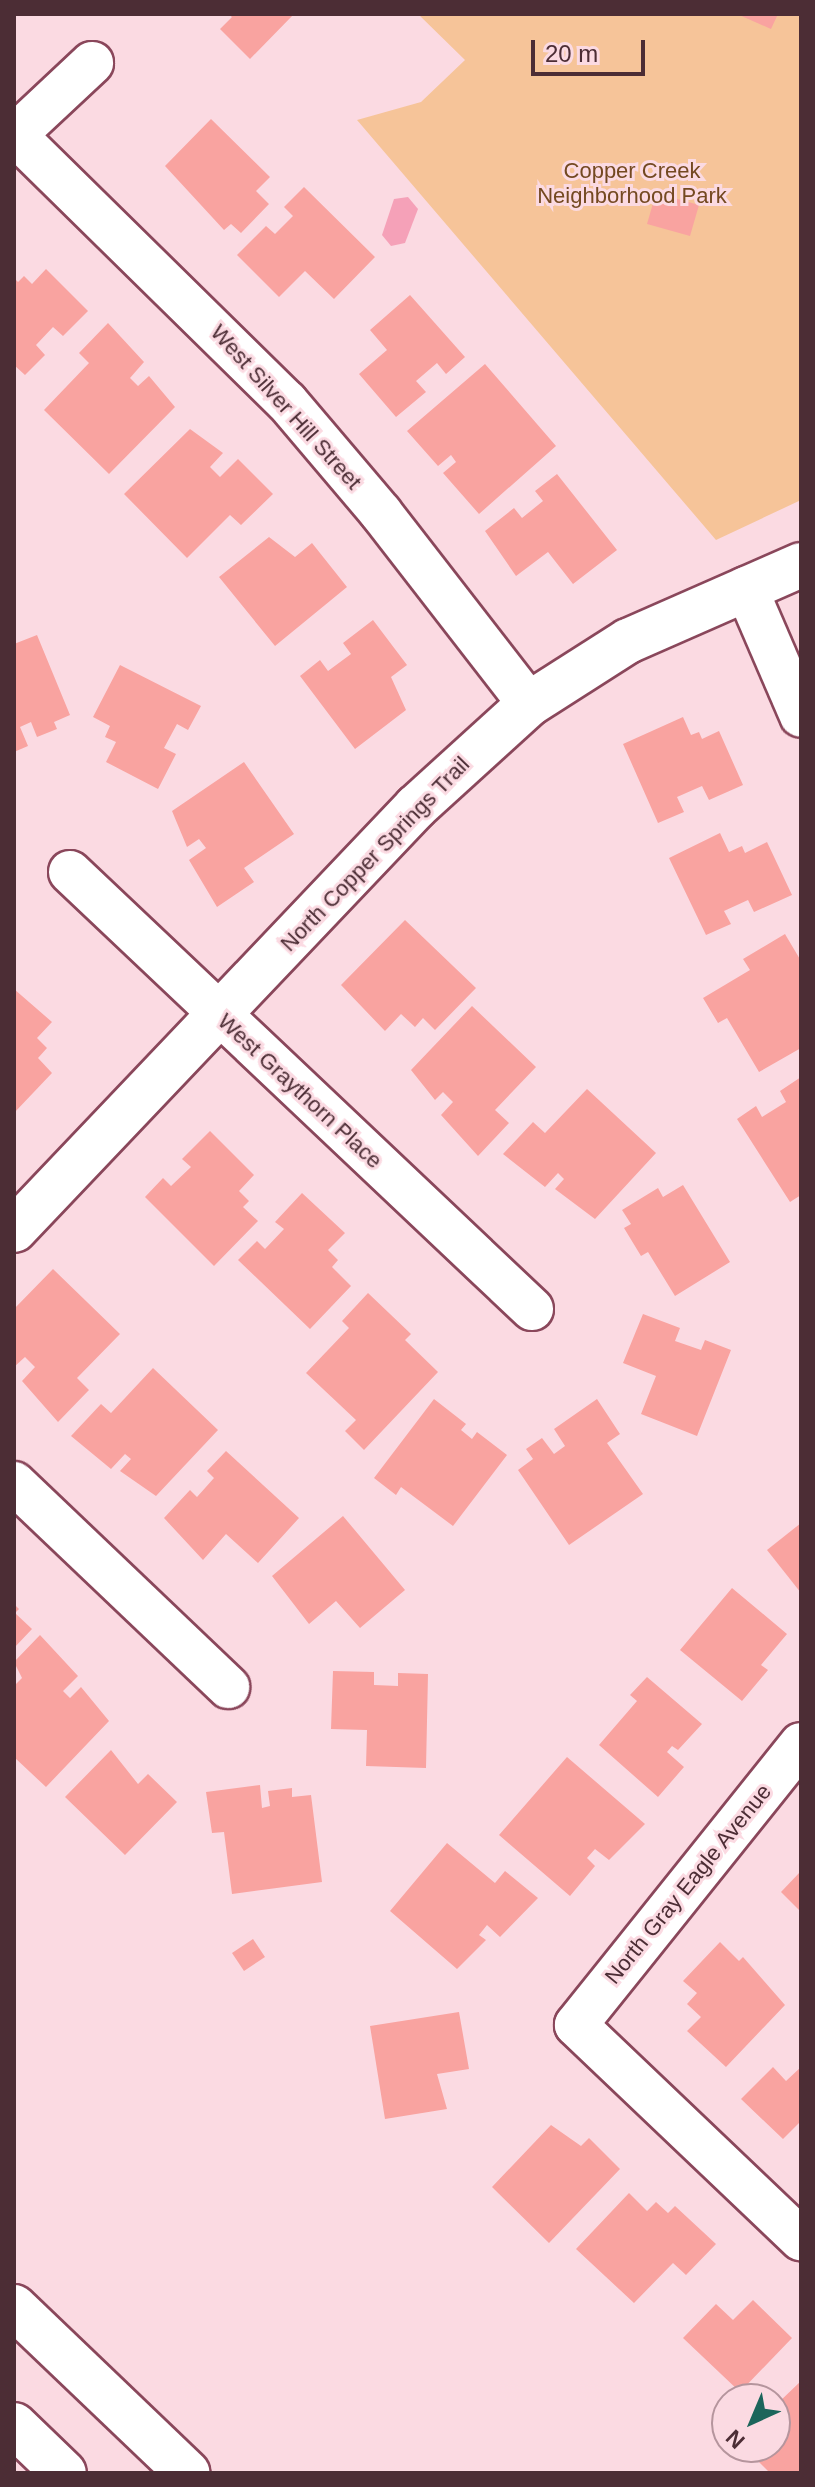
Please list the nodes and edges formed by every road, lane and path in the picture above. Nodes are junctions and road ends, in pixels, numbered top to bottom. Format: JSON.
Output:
{"nodes":[{"id":1,"x":92,"y":63,"type":"dead end"},
{"id":2,"x":14,"y":136,"type":"edge"},
{"id":3,"x":801,"y":565,"type":"edge"},
{"id":4,"x":746,"y":588,"type":"junction"},
{"id":5,"x":529,"y":704,"type":"junction"},
{"id":6,"x":801,"y":716,"type":"edge"},
{"id":7,"x":70,"y":872,"type":"dead end"},
{"id":8,"x":221,"y":1016,"type":"junction"},
{"id":9,"x":14,"y":1230,"type":"edge"},
{"id":10,"x":532,"y":1309,"type":"dead end"},
{"id":11,"x":14,"y":1483,"type":"edge"},
{"id":12,"x":228,"y":1687,"type":"dead end"},
{"id":13,"x":801,"y":1744,"type":"edge"},
{"id":14,"x":801,"y":2239,"type":"edge"},
{"id":15,"x":14,"y":2307,"type":"edge"},
{"id":16,"x":14,"y":2425,"type":"edge"},
{"id":17,"x":64,"y":2473,"type":"edge"},
{"id":18,"x":188,"y":2473,"type":"edge"}],
"edges":[{"from":1,"to":2,"type":"street"},
{"from":2,"to":5,"type":"street","name":"West Silver Hill Street"},
{"from":3,"to":4,"type":"street","name":"North Copper Springs Trail"},
{"from":4,"to":5,"type":"street","name":"North Copper Springs Trail"},
{"from":4,"to":6,"type":"street"},
{"from":5,"to":8,"type":"street","name":"North Copper Springs Trail"},
{"from":7,"to":8,"type":"street","name":"West Graythorn Place"},
{"from":8,"to":9,"type":"street","name":"North Copper Springs Trail"},
{"from":8,"to":10,"type":"street","name":"West Graythorn Place"},
{"from":11,"to":12,"type":"street"},
{"from":13,"to":14,"type":"street","name":"North Gray Eagle Avenue"},
{"from":15,"to":18,"type":"street"},
{"from":16,"to":17,"type":"street"}]}
